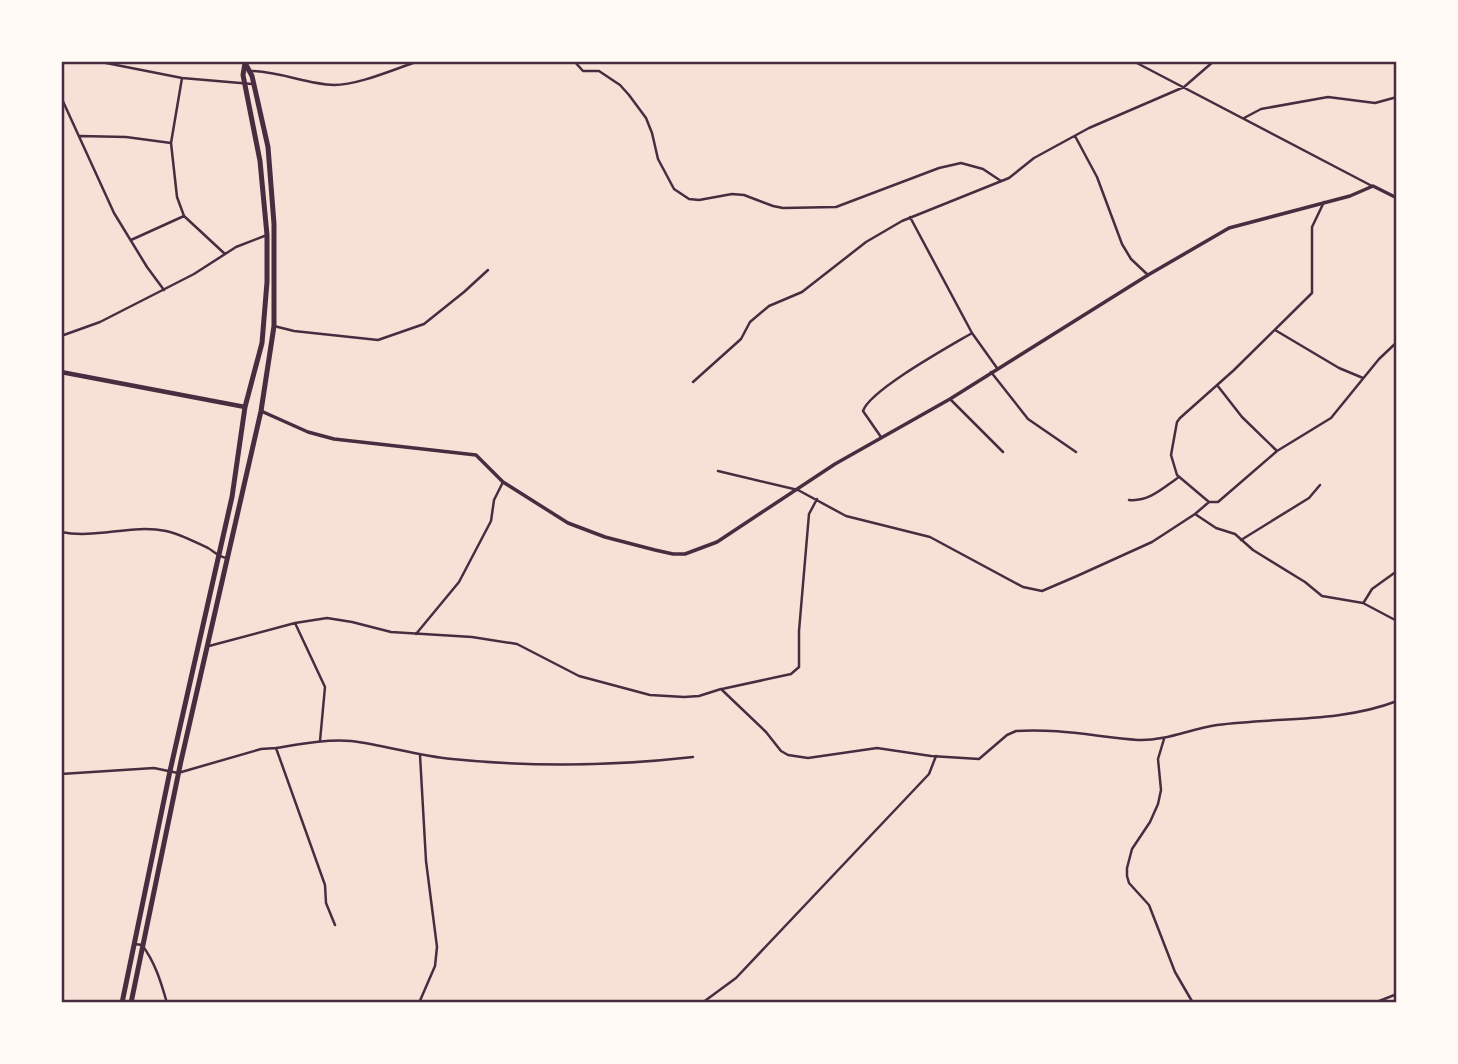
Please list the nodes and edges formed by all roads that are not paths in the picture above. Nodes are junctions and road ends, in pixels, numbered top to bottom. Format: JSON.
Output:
{"nodes":[{"id":1,"x":96,"y":61,"type":"edge"},
{"id":2,"x":419,"y":61,"type":"edge"},
{"id":3,"x":574,"y":61,"type":"edge"},
{"id":4,"x":1133,"y":61,"type":"edge"},
{"id":5,"x":1214,"y":61,"type":"edge"},
{"id":6,"x":244,"y":62,"type":"edge"},
{"id":7,"x":247,"y":71,"type":"junction"},
{"id":8,"x":182,"y":78,"type":"junction"},
{"id":9,"x":245,"y":84,"type":"junction"},
{"id":10,"x":254,"y":84,"type":"junction"},
{"id":11,"x":1184,"y":87,"type":"junction"},
{"id":12,"x":61,"y":97,"type":"edge"},
{"id":13,"x":1397,"y":97,"type":"edge"},
{"id":14,"x":1244,"y":118,"type":"junction"},
{"id":15,"x":80,"y":136,"type":"junction"},
{"id":16,"x":1075,"y":136,"type":"junction"},
{"id":17,"x":171,"y":144,"type":"junction"},
{"id":18,"x":1000,"y":181,"type":"junction"},
{"id":19,"x":1373,"y":186,"type":"junction"},
{"id":20,"x":1397,"y":198,"type":"edge"},
{"id":21,"x":1324,"y":202,"type":"junction"},
{"id":22,"x":184,"y":216,"type":"junction"},
{"id":23,"x":910,"y":217,"type":"junction"},
{"id":24,"x":267,"y":235,"type":"junction"},
{"id":25,"x":131,"y":240,"type":"junction"},
{"id":26,"x":225,"y":254,"type":"junction"},
{"id":27,"x":488,"y":270,"type":"dead end"},
{"id":28,"x":1148,"y":275,"type":"junction"},
{"id":29,"x":164,"y":290,"type":"junction"},
{"id":30,"x":274,"y":326,"type":"junction"},
{"id":31,"x":1275,"y":330,"type":"junction"},
{"id":32,"x":972,"y":333,"type":"junction"},
{"id":33,"x":61,"y":335,"type":"edge"},
{"id":34,"x":1397,"y":342,"type":"edge"},
{"id":35,"x":265,"y":344,"type":"junction"},
{"id":36,"x":997,"y":368,"type":"junction"},
{"id":37,"x":61,"y":372,"type":"edge"},
{"id":38,"x":991,"y":372,"type":"junction"},
{"id":39,"x":1363,"y":378,"type":"junction"},
{"id":40,"x":693,"y":382,"type":"dead end"},
{"id":41,"x":1217,"y":385,"type":"junction"},
{"id":42,"x":249,"y":391,"type":"junction"},
{"id":43,"x":263,"y":394,"type":"junction"},
{"id":44,"x":950,"y":399,"type":"junction"},
{"id":45,"x":245,"y":407,"type":"junction"},
{"id":46,"x":261,"y":411,"type":"junction"},
{"id":47,"x":242,"y":428,"type":"junction"},
{"id":48,"x":255,"y":431,"type":"junction"},
{"id":49,"x":881,"y":437,"type":"junction"},
{"id":50,"x":1276,"y":451,"type":"junction"},
{"id":51,"x":1003,"y":452,"type":"dead end"},
{"id":52,"x":1076,"y":452,"type":"dead end"},
{"id":53,"x":718,"y":471,"type":"dead end"},
{"id":54,"x":1179,"y":477,"type":"junction"},
{"id":55,"x":503,"y":482,"type":"junction"},
{"id":56,"x":1320,"y":485,"type":"dead end"},
{"id":57,"x":797,"y":490,"type":"junction"},
{"id":58,"x":232,"y":497,"type":"junction"},
{"id":59,"x":240,"y":499,"type":"junction"},
{"id":60,"x":817,"y":499,"type":"junction"},
{"id":61,"x":1129,"y":500,"type":"dead end"},
{"id":62,"x":1209,"y":502,"type":"junction"},
{"id":63,"x":1195,"y":514,"type":"junction"},
{"id":64,"x":61,"y":532,"type":"edge"},
{"id":65,"x":1241,"y":540,"type":"junction"},
{"id":66,"x":219,"y":557,"type":"junction"},
{"id":67,"x":227,"y":558,"type":"junction"},
{"id":68,"x":1397,"y":571,"type":"edge"},
{"id":69,"x":1363,"y":603,"type":"junction"},
{"id":70,"x":1397,"y":621,"type":"edge"},
{"id":71,"x":295,"y":623,"type":"junction"},
{"id":72,"x":416,"y":634,"type":"junction"},
{"id":73,"x":207,"y":647,"type":"junction"},
{"id":74,"x":721,"y":689,"type":"junction"},
{"id":75,"x":1397,"y":701,"type":"edge"},
{"id":76,"x":1164,"y":739,"type":"junction"},
{"id":77,"x":320,"y":741,"type":"junction"},
{"id":78,"x":276,"y":748,"type":"junction"},
{"id":79,"x":420,"y":755,"type":"junction"},
{"id":80,"x":936,"y":756,"type":"junction"},
{"id":81,"x":693,"y":757,"type":"dead end"},
{"id":82,"x":170,"y":771,"type":"junction"},
{"id":83,"x":178,"y":773,"type":"junction"},
{"id":84,"x":61,"y":774,"type":"edge"},
{"id":85,"x":159,"y":826,"type":"junction"},
{"id":86,"x":167,"y":828,"type":"junction"},
{"id":87,"x":335,"y":925,"type":"dead end"},
{"id":88,"x":134,"y":944,"type":"junction"},
{"id":89,"x":142,"y":945,"type":"junction"},
{"id":90,"x":1397,"y":994,"type":"edge"},
{"id":91,"x":122,"y":1003,"type":"edge"},
{"id":92,"x":131,"y":1003,"type":"edge"},
{"id":93,"x":167,"y":1003,"type":"edge"},
{"id":94,"x":419,"y":1003,"type":"edge"},
{"id":95,"x":702,"y":1003,"type":"edge"},
{"id":96,"x":1193,"y":1003,"type":"edge"},
{"id":97,"x":1374,"y":1003,"type":"edge"}],
"edges":[{"from":1,"to":8,"type":"street"},
{"from":2,"to":7,"type":"street"},
{"from":3,"to":18,"type":"street"},
{"from":4,"to":11,"type":"street"},
{"from":5,"to":11,"type":"street"},
{"from":6,"to":7,"type":"highway"},
{"from":7,"to":9,"type":"highway"},
{"from":7,"to":10,"type":"highway"},
{"from":8,"to":9,"type":"street"},
{"from":8,"to":17,"type":"street"},
{"from":9,"to":10,"type":"street"},
{"from":9,"to":24,"type":"highway"},
{"from":10,"to":30,"type":"highway"},
{"from":11,"to":14,"type":"street"},
{"from":11,"to":16,"type":"street"},
{"from":12,"to":15,"type":"street"},
{"from":13,"to":14,"type":"street"},
{"from":14,"to":19,"type":"street"},
{"from":15,"to":17,"type":"street"},
{"from":15,"to":25,"type":"street"},
{"from":16,"to":18,"type":"street"},
{"from":16,"to":28,"type":"street"},
{"from":17,"to":22,"type":"street"},
{"from":18,"to":23,"type":"street"},
{"from":19,"to":20,"type":"street"},
{"from":19,"to":21,"type":"street"},
{"from":21,"to":28,"type":"street"},
{"from":21,"to":31,"type":"street"},
{"from":22,"to":25,"type":"street"},
{"from":22,"to":26,"type":"street"},
{"from":23,"to":32,"type":"street"},
{"from":23,"to":40,"type":"street"},
{"from":24,"to":26,"type":"street"},
{"from":24,"to":35,"type":"highway"},
{"from":25,"to":29,"type":"street"},
{"from":26,"to":29,"type":"street"},
{"from":27,"to":30,"type":"street"},
{"from":28,"to":36,"type":"street"},
{"from":29,"to":33,"type":"street"},
{"from":30,"to":35,"type":"highway"},
{"from":31,"to":39,"type":"street"},
{"from":31,"to":41,"type":"street"},
{"from":32,"to":36,"type":"street"},
{"from":32,"to":49,"type":"street"},
{"from":34,"to":39,"type":"street"},
{"from":35,"to":42,"type":"highway"},
{"from":35,"to":43,"type":"highway"},
{"from":36,"to":38,"type":"street"},
{"from":37,"to":45,"type":"main road"},
{"from":38,"to":44,"type":"street"},
{"from":38,"to":52,"type":"street"},
{"from":39,"to":50,"type":"street"},
{"from":41,"to":50,"type":"street"},
{"from":41,"to":54,"type":"street"},
{"from":42,"to":43,"type":"highway"},
{"from":42,"to":45,"type":"highway"},
{"from":43,"to":46,"type":"highway"},
{"from":44,"to":49,"type":"street"},
{"from":44,"to":51,"type":"street"},
{"from":45,"to":47,"type":"highway"},
{"from":46,"to":48,"type":"highway"},
{"from":46,"to":55,"type":"street"},
{"from":47,"to":48,"type":"highway"},
{"from":47,"to":58,"type":"highway"},
{"from":48,"to":59,"type":"highway"},
{"from":49,"to":57,"type":"street"},
{"from":50,"to":62,"type":"street"},
{"from":53,"to":57,"type":"street"},
{"from":54,"to":61,"type":"street"},
{"from":54,"to":62,"type":"street"},
{"from":55,"to":57,"type":"street"},
{"from":55,"to":72,"type":"street"},
{"from":56,"to":65,"type":"street"},
{"from":57,"to":60,"type":"street"},
{"from":58,"to":59,"type":"highway"},
{"from":58,"to":66,"type":"highway"},
{"from":59,"to":67,"type":"highway"},
{"from":60,"to":63,"type":"street"},
{"from":60,"to":74,"type":"street"},
{"from":62,"to":63,"type":"street"},
{"from":63,"to":65,"type":"street"},
{"from":64,"to":66,"type":"street"},
{"from":65,"to":69,"type":"street"},
{"from":66,"to":67,"type":"street"},
{"from":66,"to":82,"type":"highway"},
{"from":67,"to":73,"type":"highway"},
{"from":68,"to":69,"type":"street"},
{"from":69,"to":70,"type":"street"},
{"from":71,"to":72,"type":"street"},
{"from":71,"to":73,"type":"street"},
{"from":71,"to":77,"type":"street"},
{"from":72,"to":74,"type":"street"},
{"from":73,"to":83,"type":"highway"},
{"from":74,"to":80,"type":"street"},
{"from":75,"to":76,"type":"street"},
{"from":76,"to":80,"type":"street"},
{"from":76,"to":96,"type":"street"},
{"from":77,"to":78,"type":"street"},
{"from":77,"to":79,"type":"street"},
{"from":78,"to":83,"type":"street"},
{"from":78,"to":87,"type":"street"},
{"from":79,"to":81,"type":"street"},
{"from":79,"to":94,"type":"street"},
{"from":80,"to":95,"type":"street"},
{"from":82,"to":83,"type":"street"},
{"from":82,"to":84,"type":"street"},
{"from":82,"to":85,"type":"highway"},
{"from":83,"to":86,"type":"highway"},
{"from":85,"to":86,"type":"highway"},
{"from":85,"to":88,"type":"highway"},
{"from":86,"to":89,"type":"highway"},
{"from":88,"to":89,"type":"street"},
{"from":88,"to":91,"type":"highway"},
{"from":89,"to":92,"type":"highway"},
{"from":89,"to":93,"type":"street"},
{"from":90,"to":97,"type":"street"}]}
